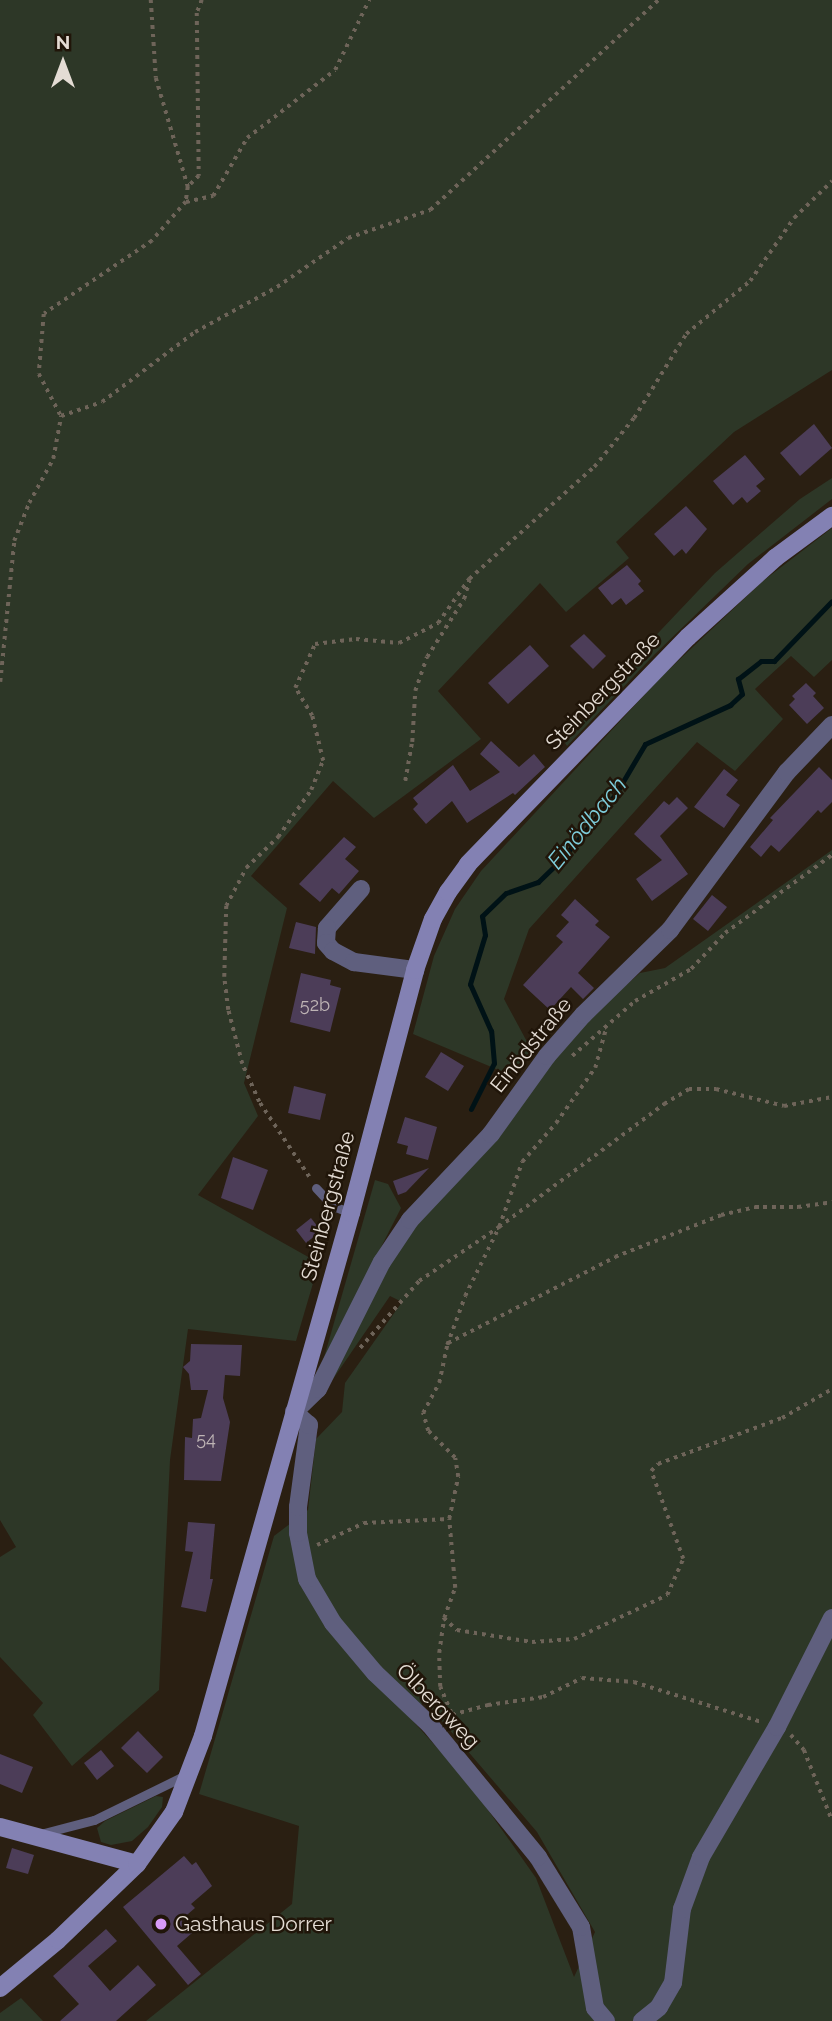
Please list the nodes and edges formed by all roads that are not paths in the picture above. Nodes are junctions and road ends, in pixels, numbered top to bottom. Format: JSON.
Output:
{"nodes":[{"id":1,"x":832,"y":516,"type":"edge"},
{"id":2,"x":832,"y":725,"type":"edge"},
{"id":3,"x":361,"y":889,"type":"dead end"},
{"id":4,"x":415,"y":970,"type":"junction"},
{"id":5,"x":316,"y":1188,"type":"road end"},
{"id":6,"x":351,"y":1213,"type":"junction"},
{"id":7,"x":294,"y":1412,"type":"junction"},
{"id":8,"x":832,"y":1618,"type":"edge"},
{"id":9,"x":189,"y":1774,"type":"junction"},
{"id":10,"x":0,"y":1827,"type":"edge"},
{"id":11,"x":32,"y":1836,"type":"junction"},
{"id":12,"x":137,"y":1864,"type":"junction"},
{"id":13,"x":0,"y":1988,"type":"edge"},
{"id":14,"x":597,"y":2017,"type":"edge"},
{"id":15,"x":642,"y":2021,"type":"edge"}],
"edges":[{"from":1,"to":4,"type":"main road","name":"Steinbergstraße"},
{"from":2,"to":7,"type":"street","name":"Einödstraße"},
{"from":3,"to":4,"type":"street"},
{"from":4,"to":6,"type":"main road","name":"Steinbergstraße"},
{"from":5,"to":6,"type":"lane"},
{"from":6,"to":7,"type":"main road","name":"Steinbergstraße"},
{"from":7,"to":9,"type":"main road","name":"Steinbergstraße"},
{"from":7,"to":14,"type":"street","name":"Ölbergweg"},
{"from":8,"to":15,"type":"street"},
{"from":9,"to":11,"type":"lane"},
{"from":9,"to":12,"type":"main road","name":"Steinbergstraße"},
{"from":10,"to":11,"type":"main road"},
{"from":11,"to":12,"type":"main road"},
{"from":12,"to":13,"type":"main road","name":"Steinbergstraße"}]}
